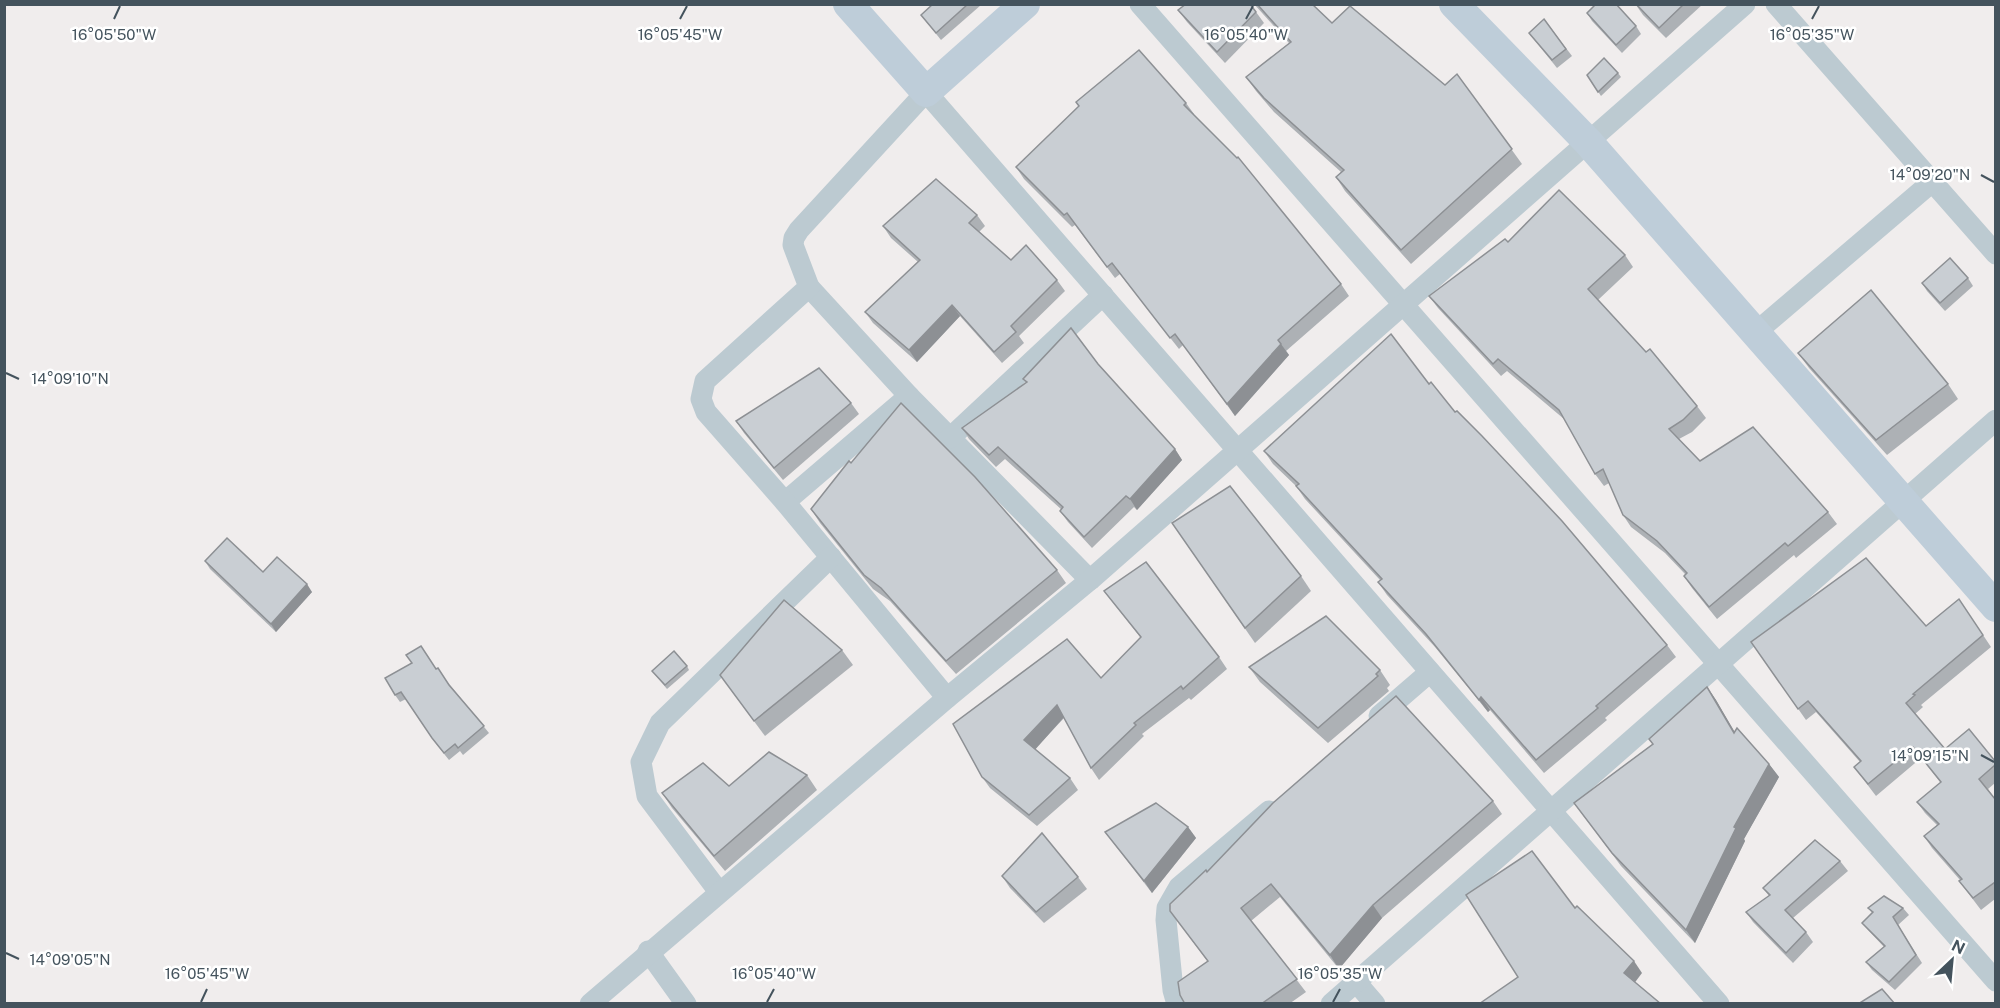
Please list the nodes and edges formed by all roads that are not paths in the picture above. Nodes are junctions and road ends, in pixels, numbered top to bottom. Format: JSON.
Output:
{"nodes":[{"id":1,"x":848,"y":4,"type":"edge"},
{"id":2,"x":1025,"y":4,"type":"edge"},
{"id":3,"x":1140,"y":4,"type":"edge"},
{"id":4,"x":1454,"y":4,"type":"edge"},
{"id":5,"x":1745,"y":4,"type":"edge"},
{"id":6,"x":1776,"y":4,"type":"edge"},
{"id":7,"x":926,"y":92,"type":"junction"},
{"id":8,"x":1588,"y":142,"type":"junction"},
{"id":9,"x":1932,"y":182,"type":"junction"},
{"id":10,"x":1995,"y":254,"type":"edge"},
{"id":11,"x":809,"y":287,"type":"junction"},
{"id":12,"x":1103,"y":296,"type":"junction"},
{"id":13,"x":1403,"y":305,"type":"junction"},
{"id":14,"x":1755,"y":333,"type":"junction"},
{"id":15,"x":909,"y":396,"type":"junction"},
{"id":16,"x":1995,"y":420,"type":"edge"},
{"id":17,"x":950,"y":438,"type":"junction"},
{"id":18,"x":1238,"y":450,"type":"junction"},
{"id":19,"x":1903,"y":501,"type":"junction"},
{"id":20,"x":785,"y":502,"type":"junction"},
{"id":21,"x":831,"y":557,"type":"junction"},
{"id":22,"x":1090,"y":580,"type":"junction"},
{"id":23,"x":1995,"y":607,"type":"edge"},
{"id":24,"x":1718,"y":664,"type":"junction"},
{"id":25,"x":1430,"y":672,"type":"junction"},
{"id":26,"x":947,"y":698,"type":"junction"},
{"id":27,"x":1368,"y":726,"type":"edge"},
{"id":28,"x":1287,"y":796,"type":"edge"},
{"id":29,"x":1551,"y":810,"type":"junction"},
{"id":30,"x":718,"y":892,"type":"junction"},
{"id":31,"x":648,"y":951,"type":"junction"},
{"id":32,"x":1995,"y":981,"type":"edge"},
{"id":33,"x":1356,"y":982,"type":"junction"},
{"id":34,"x":590,"y":1004,"type":"edge"},
{"id":35,"x":686,"y":1004,"type":"edge"},
{"id":36,"x":1177,"y":1004,"type":"edge"},
{"id":37,"x":1331,"y":1004,"type":"edge"},
{"id":38,"x":1375,"y":1004,"type":"edge"},
{"id":39,"x":1719,"y":1004,"type":"edge"}],
"edges":[{"from":1,"to":7,"type":"street"},
{"from":2,"to":7,"type":"street"},
{"from":3,"to":13,"type":"street"},
{"from":4,"to":8,"type":"street"},
{"from":5,"to":8,"type":"street"},
{"from":6,"to":9,"type":"street"},
{"from":7,"to":11,"type":"street"},
{"from":7,"to":12,"type":"street"},
{"from":8,"to":13,"type":"street"},
{"from":8,"to":14,"type":"street"},
{"from":9,"to":10,"type":"street"},
{"from":9,"to":14,"type":"street"},
{"from":11,"to":15,"type":"street"},
{"from":11,"to":20,"type":"street"},
{"from":12,"to":17,"type":"street"},
{"from":12,"to":18,"type":"street"},
{"from":13,"to":18,"type":"street"},
{"from":13,"to":24,"type":"street"},
{"from":14,"to":19,"type":"street"},
{"from":15,"to":17,"type":"street"},
{"from":15,"to":20,"type":"street"},
{"from":16,"to":19,"type":"street"},
{"from":17,"to":22,"type":"street"},
{"from":18,"to":22,"type":"street"},
{"from":18,"to":25,"type":"street"},
{"from":19,"to":23,"type":"street"},
{"from":19,"to":24,"type":"street"},
{"from":20,"to":21,"type":"street"},
{"from":21,"to":26,"type":"street"},
{"from":21,"to":30,"type":"street"},
{"from":22,"to":26,"type":"street"},
{"from":24,"to":29,"type":"street"},
{"from":24,"to":32,"type":"street"},
{"from":25,"to":27,"type":"street"},
{"from":25,"to":29,"type":"street"},
{"from":26,"to":30,"type":"street"},
{"from":28,"to":36,"type":"street"},
{"from":29,"to":33,"type":"street"},
{"from":29,"to":39,"type":"street"},
{"from":30,"to":31,"type":"street"},
{"from":31,"to":34,"type":"street"},
{"from":31,"to":35,"type":"street"},
{"from":33,"to":37,"type":"street"},
{"from":33,"to":38,"type":"street"}]}
